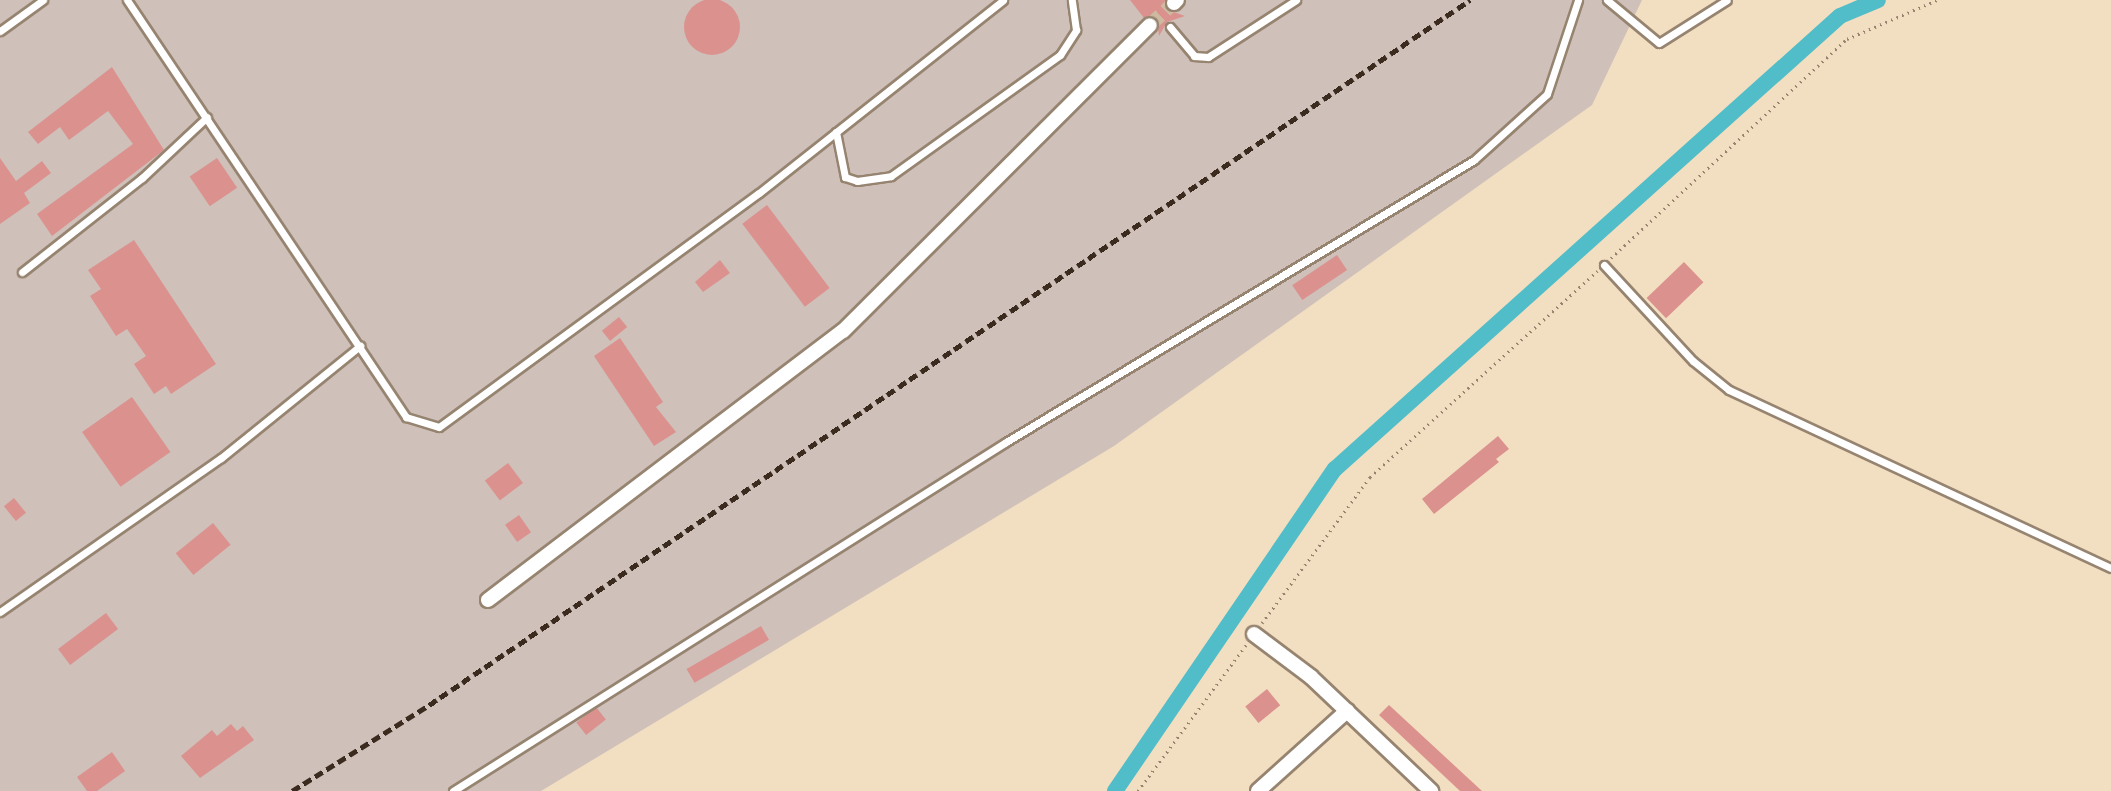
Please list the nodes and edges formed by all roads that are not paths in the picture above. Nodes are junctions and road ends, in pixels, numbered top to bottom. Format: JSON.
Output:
{"nodes":[{"id":1,"x":43,"y":0,"type":"edge"},
{"id":2,"x":127,"y":0,"type":"edge"},
{"id":3,"x":1003,"y":0,"type":"edge"},
{"id":4,"x":1072,"y":0,"type":"edge"},
{"id":5,"x":1296,"y":0,"type":"edge"},
{"id":6,"x":1578,"y":0,"type":"edge"},
{"id":7,"x":1607,"y":0,"type":"edge"},
{"id":8,"x":1727,"y":0,"type":"edge"},
{"id":9,"x":1150,"y":25,"type":"tunnel mouth"},
{"id":10,"x":1170,"y":27,"type":"dead end"},
{"id":11,"x":0,"y":30,"type":"edge"},
{"id":12,"x":207,"y":117,"type":"junction"},
{"id":13,"x":836,"y":132,"type":"junction"},
{"id":14,"x":1604,"y":265,"type":"road end"},
{"id":15,"x":22,"y":272,"type":"dead end"},
{"id":16,"x":360,"y":346,"type":"junction"},
{"id":17,"x":2111,"y":568,"type":"edge"},
{"id":18,"x":488,"y":600,"type":"dead end"},
{"id":19,"x":0,"y":612,"type":"edge"},
{"id":20,"x":1254,"y":634,"type":"road end"},
{"id":21,"x":1347,"y":711,"type":"junction"},
{"id":22,"x":453,"y":791,"type":"edge"},
{"id":23,"x":1258,"y":791,"type":"edge"},
{"id":24,"x":1431,"y":791,"type":"edge"}],
"edges":[{"from":1,"to":11,"type":"lane"},
{"from":2,"to":12,"type":"lane"},
{"from":3,"to":13,"type":"lane"},
{"from":4,"to":13,"type":"lane"},
{"from":5,"to":10,"type":"lane"},
{"from":6,"to":22,"type":"lane"},
{"from":7,"to":8,"type":"lane"},
{"from":9,"to":18,"type":"street"},
{"from":12,"to":15,"type":"lane"},
{"from":12,"to":16,"type":"lane"},
{"from":13,"to":16,"type":"lane"},
{"from":14,"to":17,"type":"lane"},
{"from":16,"to":19,"type":"lane"},
{"from":20,"to":21,"type":"street"},
{"from":21,"to":23,"type":"street"},
{"from":21,"to":24,"type":"street"}]}
